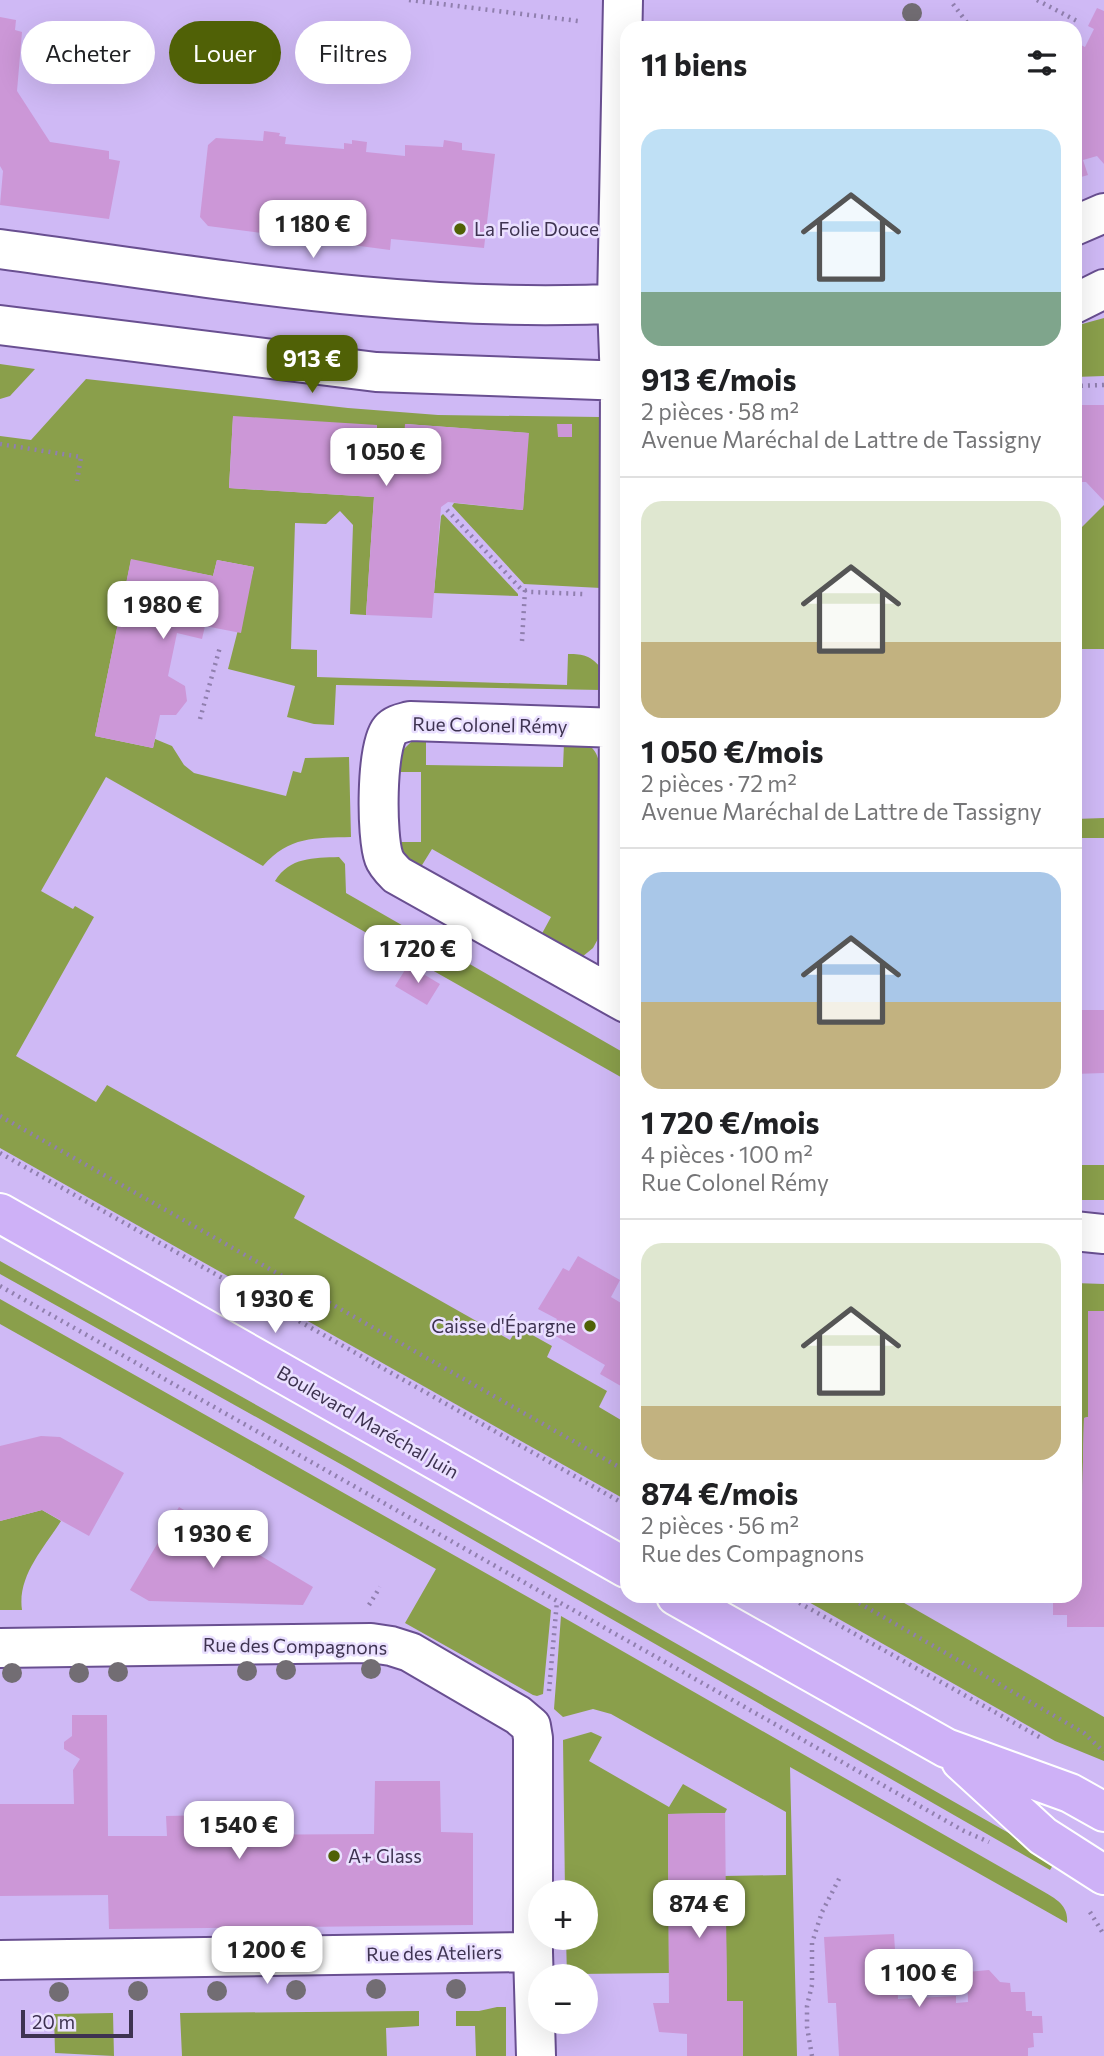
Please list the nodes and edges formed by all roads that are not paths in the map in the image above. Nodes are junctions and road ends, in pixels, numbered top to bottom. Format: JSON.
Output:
{"nodes":[{"id":1,"x":623,"y":0,"type":"edge"},
{"id":2,"x":623,"y":21,"type":"edge"},
{"id":3,"x":1104,"y":213,"type":"edge"},
{"id":4,"x":1082,"y":223,"type":"edge"},
{"id":5,"x":0,"y":249,"type":"edge"},
{"id":6,"x":1104,"y":289,"type":"edge"},
{"id":7,"x":1082,"y":299,"type":"edge"},
{"id":8,"x":620,"y":303,"type":"edge"},
{"id":9,"x":0,"y":325,"type":"edge"},
{"id":10,"x":620,"y":381,"type":"edge"},
{"id":11,"x":620,"y":691,"type":"edge"},
{"id":12,"x":619,"y":728,"type":"junction"},
{"id":13,"x":620,"y":819,"type":"edge"},
{"id":14,"x":620,"y":1000,"type":"edge"},
{"id":15,"x":0,"y":1213,"type":"edge"},
{"id":16,"x":1082,"y":1232,"type":"edge"},
{"id":17,"x":1104,"y":1234,"type":"edge"},
{"id":18,"x":620,"y":1565,"type":"edge"},
{"id":19,"x":688,"y":1603,"type":"edge"},
{"id":20,"x":0,"y":1648,"type":"edge"},
{"id":21,"x":946,"y":1748,"type":"junction"},
{"id":22,"x":1104,"y":1812,"type":"edge"},
{"id":23,"x":1104,"y":1875,"type":"edge"},
{"id":24,"x":533,"y":1952,"type":"junction"},
{"id":25,"x":0,"y":1960,"type":"edge"},
{"id":26,"x":536,"y":2056,"type":"edge"}],
"edges":[{"from":1,"to":2,"type":"street","name":"Rue Colonel Rémy"},
{"from":3,"to":4,"type":"street"},
{"from":5,"to":8,"type":"street"},
{"from":6,"to":7,"type":"street"},
{"from":9,"to":10,"type":"street"},
{"from":11,"to":12,"type":"street","name":"Rue Colonel Rémy"},
{"from":12,"to":13,"type":"street","name":"Rue Colonel Rémy"},
{"from":12,"to":14,"type":"street","name":"Rue Colonel Rémy"},
{"from":15,"to":18,"type":"main road","name":"Boulevard Maréchal Juin"},
{"from":16,"to":17,"type":"street"},
{"from":19,"to":21,"type":"main road"},
{"from":20,"to":24,"type":"street","name":"Rue des Compagnons"},
{"from":21,"to":22,"type":"main road"},
{"from":21,"to":23,"type":"main road"},
{"from":24,"to":25,"type":"street","name":"Rue des Ateliers"},
{"from":24,"to":26,"type":"street","name":"Rue des Compagnons"}]}
